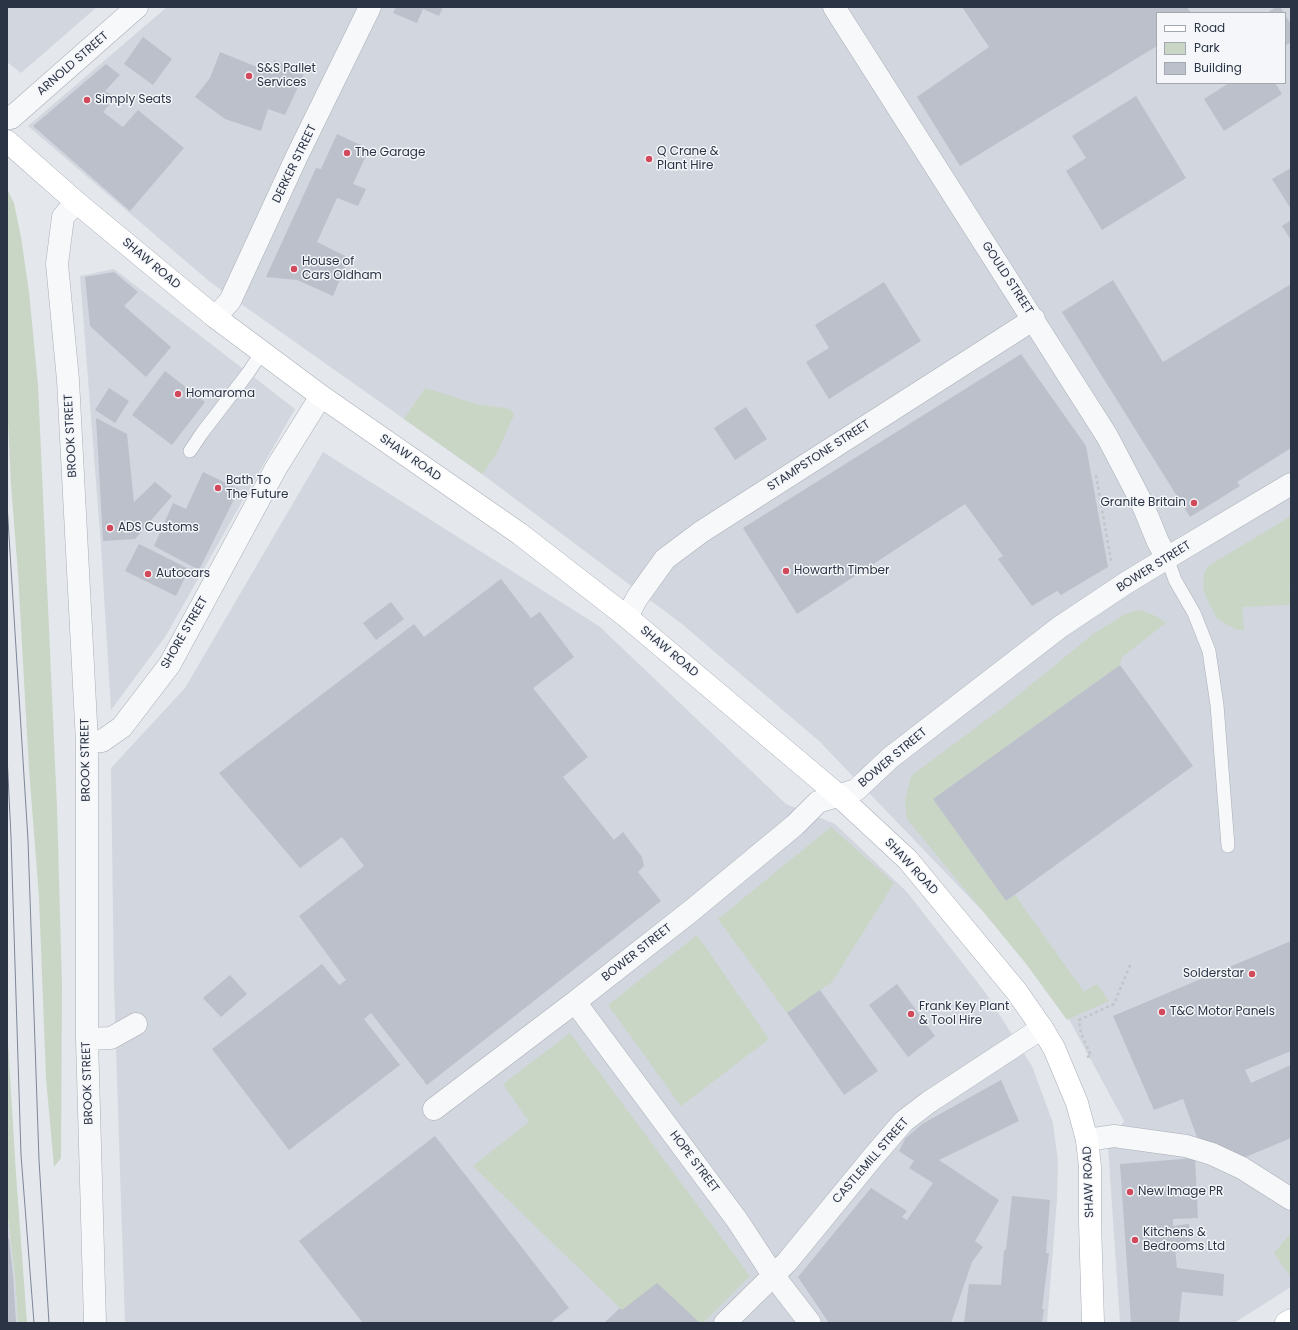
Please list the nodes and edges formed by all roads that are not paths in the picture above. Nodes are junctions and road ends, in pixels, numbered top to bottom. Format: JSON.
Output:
{"nodes":[{"id":1,"x":137,"y":7,"type":"edge"},
{"id":2,"x":370,"y":7,"type":"edge"},
{"id":3,"x":834,"y":7,"type":"edge"},
{"id":4,"x":7,"y":118,"type":"edge"},
{"id":5,"x":7,"y":141,"type":"edge"},
{"id":6,"x":76,"y":202,"type":"junction"},
{"id":7,"x":215,"y":317,"type":"junction"},
{"id":8,"x":1034,"y":319,"type":"junction"},
{"id":9,"x":262,"y":352,"type":"junction"},
{"id":10,"x":320,"y":396,"type":"junction"},
{"id":11,"x":190,"y":451,"type":"dead end"},
{"id":12,"x":1291,"y":484,"type":"edge"},
{"id":13,"x":1167,"y":558,"type":"junction"},
{"id":14,"x":627,"y":617,"type":"junction"},
{"id":15,"x":87,"y":742,"type":"junction"},
{"id":16,"x":838,"y":795,"type":"junction"},
{"id":17,"x":1228,"y":846,"type":"dead end"},
{"id":18,"x":575,"y":1002,"type":"junction"},
{"id":19,"x":136,"y":1024,"type":"dead end"},
{"id":20,"x":1042,"y":1028,"type":"junction"},
{"id":21,"x":87,"y":1038,"type":"junction"},
{"id":22,"x":434,"y":1109,"type":"dead end"},
{"id":23,"x":1087,"y":1140,"type":"junction"},
{"id":24,"x":1291,"y":1199,"type":"edge"},
{"id":25,"x":773,"y":1275,"type":"junction"},
{"id":26,"x":1291,"y":1320,"type":"edge"},
{"id":27,"x":95,"y":1323,"type":"edge"},
{"id":28,"x":725,"y":1323,"type":"edge"},
{"id":29,"x":810,"y":1323,"type":"edge"},
{"id":30,"x":1093,"y":1323,"type":"edge"},
{"id":31,"x":1286,"y":1323,"type":"edge"}],
"edges":[{"from":1,"to":4,"type":"street","name":"ARNOLD STREET"},
{"from":2,"to":7,"type":"street","name":"DERKER STREET"},
{"from":3,"to":8,"type":"street","name":"GOULD STREET"},
{"from":5,"to":6,"type":"main road","name":"SHAW ROAD"},
{"from":6,"to":7,"type":"main road","name":"SHAW ROAD"},
{"from":6,"to":15,"type":"street","name":"BROOK STREET"},
{"from":7,"to":9,"type":"main road","name":"SHAW ROAD"},
{"from":8,"to":13,"type":"street","name":"GOULD STREET"},
{"from":8,"to":14,"type":"street","name":"STAMPSTONE STREET"},
{"from":9,"to":10,"type":"main road","name":"SHAW ROAD"},
{"from":9,"to":11,"type":"lane"},
{"from":10,"to":14,"type":"main road","name":"SHAW ROAD"},
{"from":10,"to":15,"type":"street","name":"SHORE STREET"},
{"from":12,"to":13,"type":"street","name":"BOWER STREET"},
{"from":13,"to":16,"type":"street","name":"BOWER STREET"},
{"from":13,"to":17,"type":"lane"},
{"from":14,"to":16,"type":"main road","name":"SHAW ROAD"},
{"from":15,"to":21,"type":"street","name":"BROOK STREET"},
{"from":16,"to":18,"type":"street","name":"BOWER STREET"},
{"from":16,"to":20,"type":"main road","name":"SHAW ROAD"},
{"from":18,"to":22,"type":"street","name":"BOWER STREET"},
{"from":18,"to":25,"type":"street","name":"HOPE STREET"},
{"from":19,"to":21,"type":"street"},
{"from":20,"to":23,"type":"main road","name":"SHAW ROAD"},
{"from":20,"to":25,"type":"street","name":"CASTLEMILL STREET"},
{"from":21,"to":27,"type":"street","name":"BROOK STREET"},
{"from":23,"to":24,"type":"street"},
{"from":23,"to":30,"type":"main road","name":"SHAW ROAD"},
{"from":25,"to":28,"type":"street","name":"CASTLEMILL STREET"},
{"from":25,"to":29,"type":"street","name":"HOPE STREET"},
{"from":26,"to":31,"type":"main road"}]}
